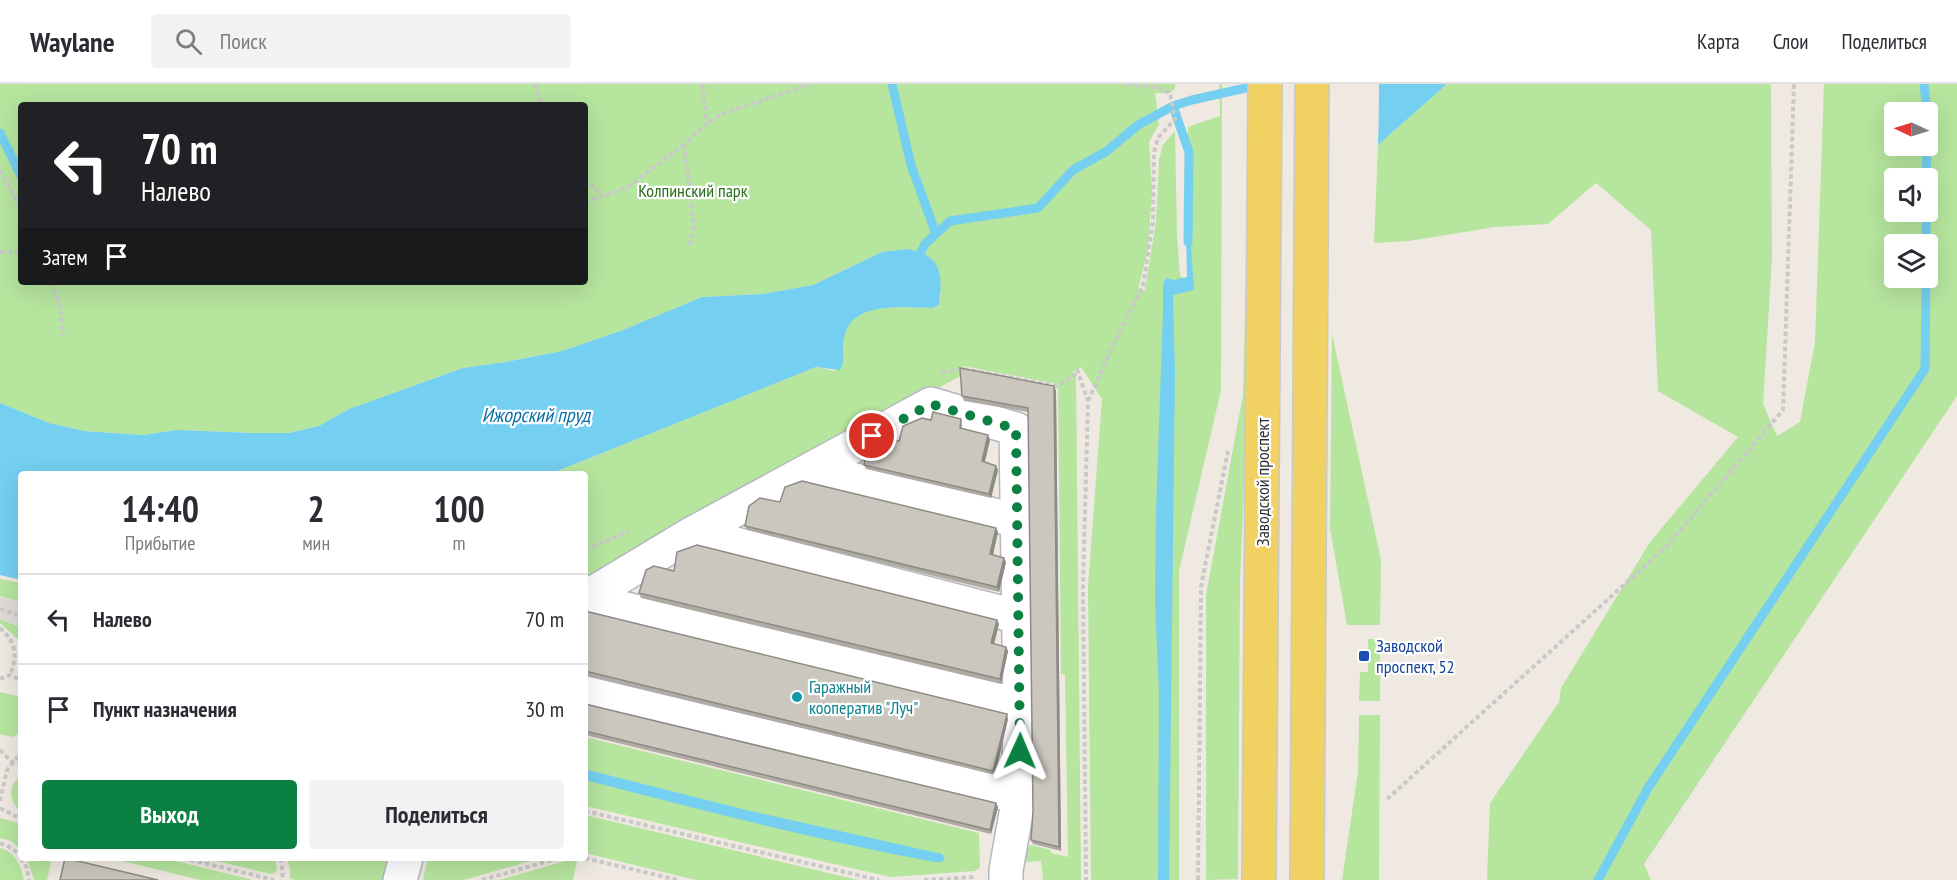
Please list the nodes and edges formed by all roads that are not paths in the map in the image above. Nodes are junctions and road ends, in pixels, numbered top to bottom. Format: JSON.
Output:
{"nodes":[{"id":1,"x":1265,"y":84,"type":"edge"},
{"id":2,"x":1312,"y":84,"type":"edge"},
{"id":3,"x":812,"y":469,"type":"junction"},
{"id":4,"x":1017,"y":521,"type":"junction"},
{"id":5,"x":693,"y":533,"type":"junction"},
{"id":6,"x":588,"y":596,"type":"edge"},
{"id":7,"x":588,"y":599,"type":"edge"},
{"id":8,"x":1019,"y":617,"type":"junction"},
{"id":9,"x":588,"y":694,"type":"edge"},
{"id":10,"x":1020,"y":705,"type":"junction"},
{"id":11,"x":1019,"y":797,"type":"junction"},
{"id":12,"x":405,"y":861,"type":"edge"},
{"id":13,"x":991,"y":878,"type":"edge"},
{"id":14,"x":400,"y":880,"type":"edge"},
{"id":15,"x":1260,"y":880,"type":"edge"},
{"id":16,"x":1307,"y":880,"type":"edge"}],
"edges":[{"from":1,"to":15,"type":"main road","name":"Заводской проспект"},
{"from":2,"to":16,"type":"main road"},
{"from":3,"to":4,"type":"lane"},
{"from":3,"to":4,"type":"lane"},
{"from":3,"to":5,"type":"lane"},
{"from":4,"to":8,"type":"lane"},
{"from":5,"to":6,"type":"lane"},
{"from":5,"to":8,"type":"lane"},
{"from":7,"to":10,"type":"lane"},
{"from":8,"to":10,"type":"lane"},
{"from":9,"to":11,"type":"lane"},
{"from":10,"to":11,"type":"lane"},
{"from":11,"to":13,"type":"lane"},
{"from":12,"to":14,"type":"lane"}]}
